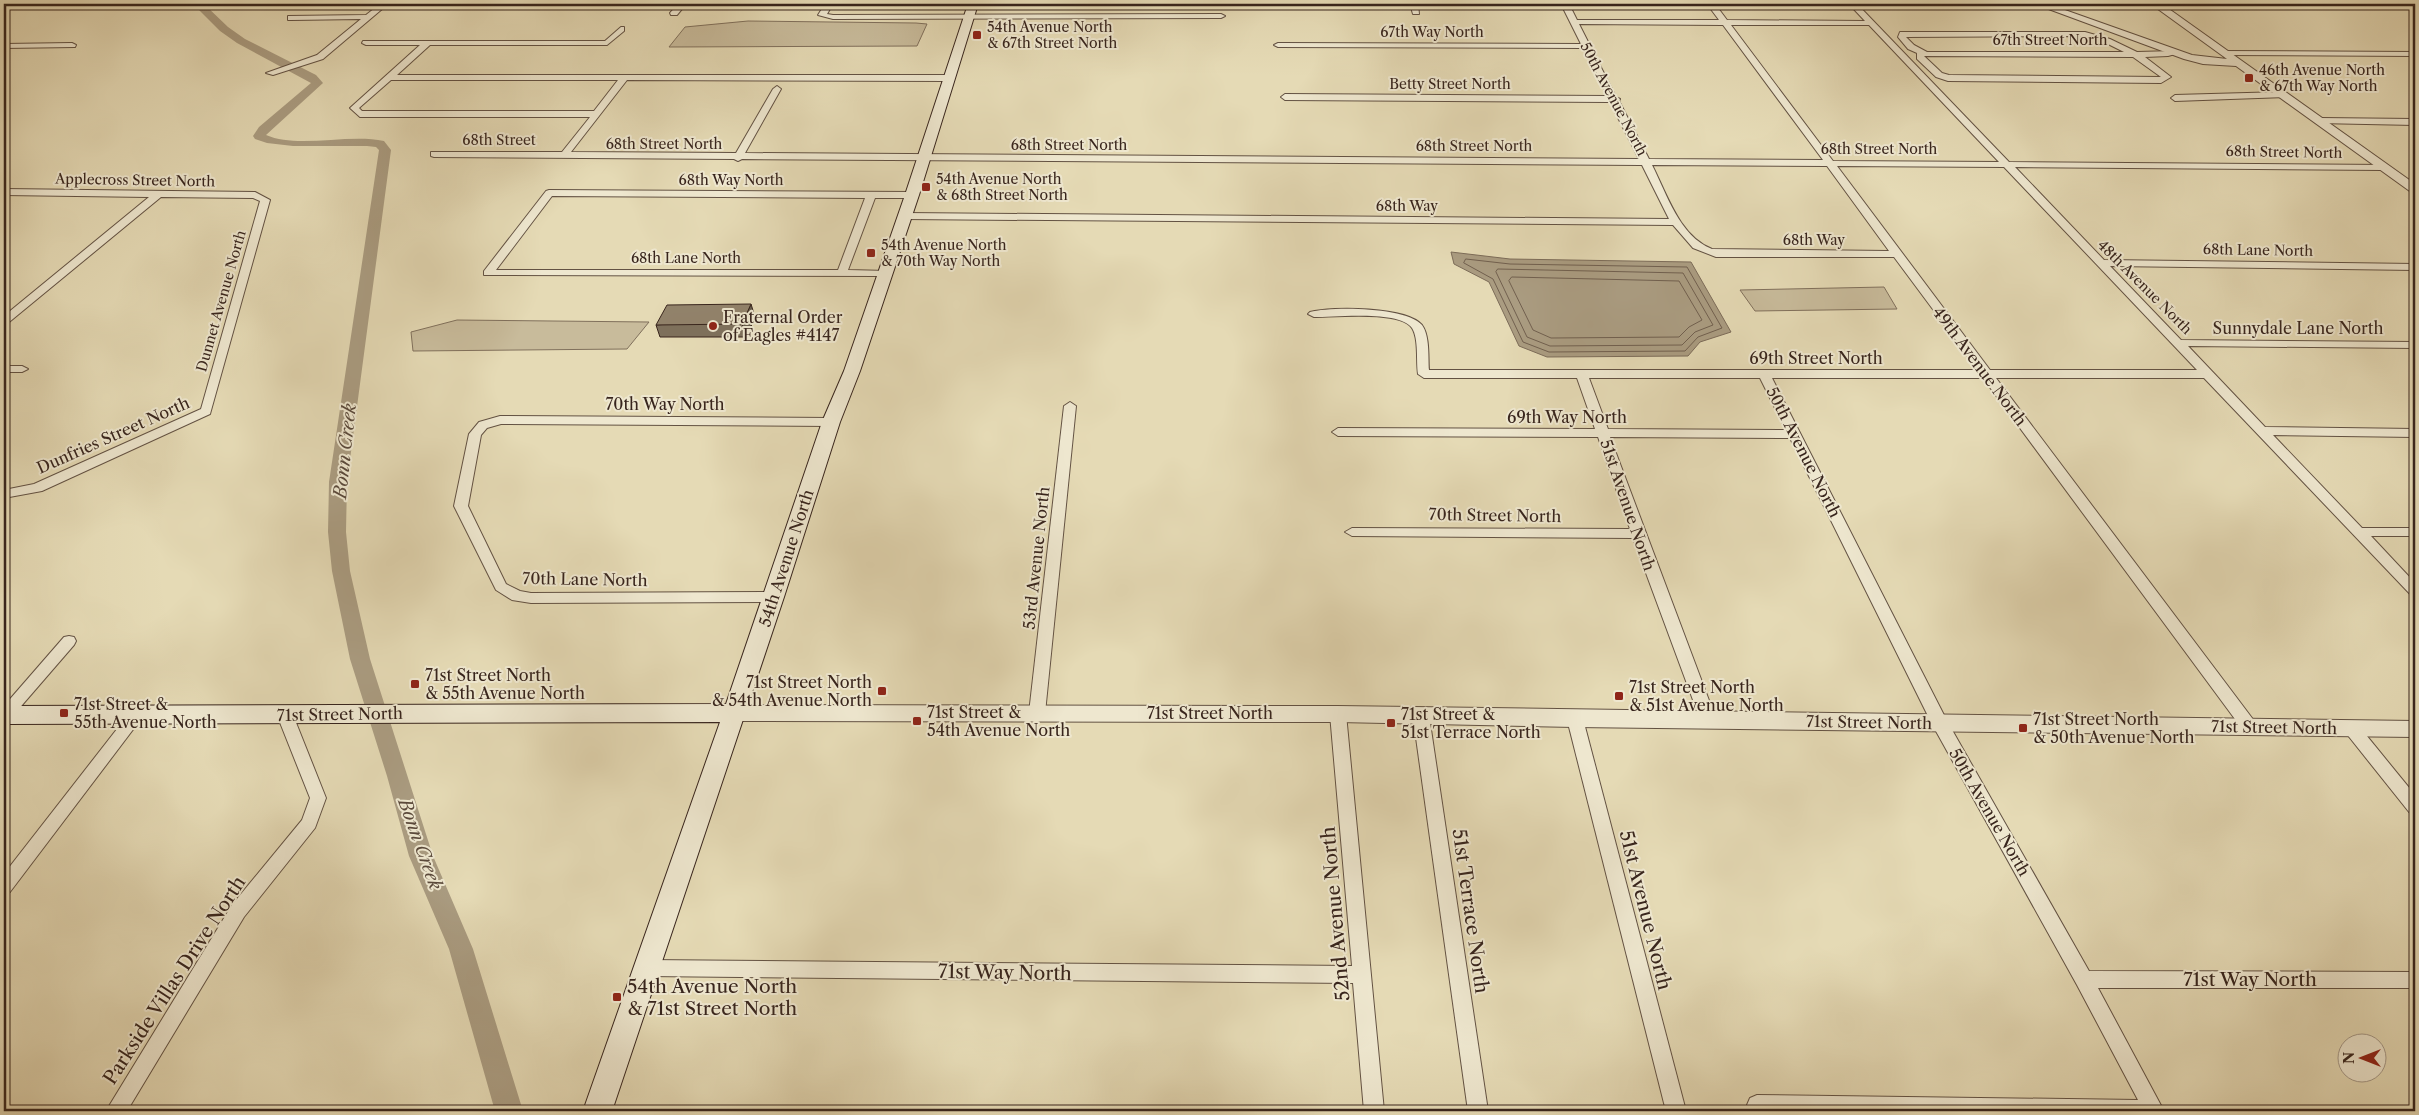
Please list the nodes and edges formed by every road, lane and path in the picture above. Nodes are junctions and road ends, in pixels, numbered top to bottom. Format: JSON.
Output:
{"nodes":[{"id":1,"x":384,"y":4,"type":"edge"},
{"id":2,"x":682,"y":4,"type":"edge"},
{"id":3,"x":829,"y":4,"type":"edge"},
{"id":4,"x":1565,"y":4,"type":"edge"},
{"id":5,"x":1712,"y":4,"type":"edge"},
{"id":6,"x":1853,"y":4,"type":"edge"},
{"id":7,"x":2040,"y":4,"type":"edge"},
{"id":8,"x":2156,"y":4,"type":"edge"},
{"id":9,"x":971,"y":10,"type":"edge"},
{"id":10,"x":674,"y":13,"type":"dead end"},
{"id":11,"x":1221,"y":16,"type":"dead end"},
{"id":12,"x":292,"y":18,"type":"dead end"},
{"id":13,"x":369,"y":18,"type":"junction"},
{"id":14,"x":1574,"y":22,"type":"junction"},
{"id":15,"x":1726,"y":23,"type":"junction"},
{"id":16,"x":1871,"y":23,"type":"junction"},
{"id":17,"x":621,"y":28,"type":"dead end"},
{"id":18,"x":366,"y":43,"type":"dead end"},
{"id":19,"x":428,"y":43,"type":"junction"},
{"id":20,"x":72,"y":45,"type":"dead end"},
{"id":21,"x":1278,"y":45,"type":"dead end"},
{"id":22,"x":4,"y":46,"type":"edge"},
{"id":23,"x":1586,"y":46,"type":"junction"},
{"id":24,"x":2175,"y":53,"type":"junction"},
{"id":25,"x":2224,"y":53,"type":"junction"},
{"id":26,"x":1926,"y":54,"type":"junction"},
{"id":27,"x":2415,"y":54,"type":"edge"},
{"id":28,"x":2137,"y":55,"type":"junction"},
{"id":29,"x":2238,"y":63,"type":"junction"},
{"id":30,"x":270,"y":73,"type":"dead end"},
{"id":31,"x":390,"y":77,"type":"junction"},
{"id":32,"x":625,"y":77,"type":"junction"},
{"id":33,"x":950,"y":78,"type":"junction"},
{"id":34,"x":777,"y":89,"type":"dead end"},
{"id":35,"x":2283,"y":95,"type":"junction"},
{"id":36,"x":1285,"y":97,"type":"dead end"},
{"id":37,"x":2175,"y":98,"type":"dead end"},
{"id":38,"x":1616,"y":99,"type":"junction"},
{"id":39,"x":595,"y":114,"type":"junction"},
{"id":40,"x":2320,"y":121,"type":"junction"},
{"id":41,"x":2415,"y":122,"type":"edge"},
{"id":42,"x":434,"y":154,"type":"dead end"},
{"id":43,"x":565,"y":154,"type":"junction"},
{"id":44,"x":738,"y":158,"type":"junction"},
{"id":45,"x":924,"y":158,"type":"junction"},
{"id":46,"x":1647,"y":161,"type":"junction"},
{"id":47,"x":1829,"y":162,"type":"junction"},
{"id":48,"x":2005,"y":163,"type":"junction"},
{"id":49,"x":2384,"y":166,"type":"junction"},
{"id":50,"x":2415,"y":189,"type":"edge"},
{"id":51,"x":9,"y":192,"type":"edge"},
{"id":52,"x":158,"y":194,"type":"junction"},
{"id":53,"x":871,"y":195,"type":"junction"},
{"id":54,"x":912,"y":195,"type":"junction"},
{"id":55,"x":4,"y":200,"type":"edge"},
{"id":56,"x":265,"y":200,"type":"joint"},
{"id":57,"x":905,"y":216,"type":"junction"},
{"id":58,"x":1676,"y":222,"type":"junction"},
{"id":59,"x":1896,"y":254,"type":"junction"},
{"id":60,"x":2100,"y":263,"type":"junction"},
{"id":61,"x":2415,"y":267,"type":"edge"},
{"id":62,"x":488,"y":273,"type":"joint"},
{"id":63,"x":842,"y":273,"type":"junction"},
{"id":64,"x":884,"y":273,"type":"junction"},
{"id":65,"x":1314,"y":314,"type":"dead end"},
{"id":66,"x":4,"y":321,"type":"edge"},
{"id":67,"x":2180,"y":343,"type":"junction"},
{"id":68,"x":2415,"y":345,"type":"edge"},
{"id":69,"x":4,"y":369,"type":"edge"},
{"id":70,"x":22,"y":369,"type":"dead end"},
{"id":71,"x":1582,"y":374,"type":"junction"},
{"id":72,"x":1764,"y":374,"type":"junction"},
{"id":73,"x":2208,"y":374,"type":"junction"},
{"id":74,"x":1986,"y":375,"type":"junction"},
{"id":75,"x":1070,"y":406,"type":"dead end"},
{"id":76,"x":206,"y":411,"type":"joint"},
{"id":77,"x":500,"y":420,"type":"joint"},
{"id":78,"x":831,"y":422,"type":"junction"},
{"id":79,"x":2262,"y":431,"type":"junction"},
{"id":80,"x":1338,"y":432,"type":"dead end"},
{"id":81,"x":2415,"y":433,"type":"edge"},
{"id":82,"x":1603,"y":434,"type":"junction"},
{"id":83,"x":1796,"y":434,"type":"junction"},
{"id":84,"x":4,"y":494,"type":"edge"},
{"id":85,"x":1352,"y":532,"type":"dead end"},
{"id":86,"x":2358,"y":532,"type":"junction"},
{"id":87,"x":2415,"y":532,"type":"edge"},
{"id":88,"x":1638,"y":534,"type":"junction"},
{"id":89,"x":2415,"y":591,"type":"edge"},
{"id":90,"x":774,"y":597,"type":"junction"},
{"id":91,"x":69,"y":641,"type":"dead end"},
{"id":92,"x":734,"y":713,"type":"junction"},
{"id":93,"x":1037,"y":713,"type":"junction"},
{"id":94,"x":1338,"y":714,"type":"junction"},
{"id":95,"x":4,"y":715,"type":"edge"},
{"id":96,"x":136,"y":715,"type":"junction"},
{"id":97,"x":285,"y":715,"type":"junction"},
{"id":98,"x":1421,"y":716,"type":"junction"},
{"id":99,"x":1575,"y":719,"type":"junction"},
{"id":100,"x":1708,"y":719,"type":"junction"},
{"id":101,"x":1940,"y":724,"type":"junction"},
{"id":102,"x":2250,"y":726,"type":"junction"},
{"id":103,"x":2352,"y":729,"type":"junction"},
{"id":104,"x":2415,"y":729,"type":"edge"},
{"id":105,"x":2415,"y":807,"type":"edge"},
{"id":106,"x":4,"y":887,"type":"edge"},
{"id":107,"x":647,"y":968,"type":"junction"},
{"id":108,"x":1362,"y":975,"type":"junction"},
{"id":109,"x":2084,"y":979,"type":"junction"},
{"id":110,"x":2415,"y":980,"type":"edge"},
{"id":111,"x":1757,"y":1105,"type":"dead end"},
{"id":112,"x":2154,"y":1110,"type":"edge"},
{"id":113,"x":116,"y":1111,"type":"edge"},
{"id":114,"x":598,"y":1111,"type":"edge"},
{"id":115,"x":1374,"y":1111,"type":"edge"},
{"id":116,"x":1478,"y":1111,"type":"edge"},
{"id":117,"x":1676,"y":1111,"type":"edge"}],
"edges":[{"from":1,"to":13,"type":"street"},
{"from":2,"to":10,"type":"street"},
{"from":3,"to":9,"type":"street"},
{"from":4,"to":14,"type":"street","name":"50th Avenue North"},
{"from":5,"to":15,"type":"street","name":"49th Avenue North"},
{"from":6,"to":16,"type":"street","name":"48th Avenue North"},
{"from":7,"to":24,"type":"street"},
{"from":8,"to":25,"type":"street"},
{"from":9,"to":11,"type":"street"},
{"from":9,"to":33,"type":"main road","name":"54th Avenue North"},
{"from":12,"to":13,"type":"street"},
{"from":13,"to":30,"type":"street"},
{"from":14,"to":15,"type":"street"},
{"from":14,"to":23,"type":"street","name":"50th Avenue North"},
{"from":15,"to":16,"type":"street"},
{"from":15,"to":47,"type":"street","name":"49th Avenue North"},
{"from":16,"to":48,"type":"street","name":"48th Avenue North"},
{"from":17,"to":19,"type":"street"},
{"from":18,"to":19,"type":"street"},
{"from":19,"to":31,"type":"street"},
{"from":20,"to":22,"type":"street"},
{"from":21,"to":23,"type":"street","name":"67th Way North"},
{"from":23,"to":38,"type":"street","name":"50th Avenue North"},
{"from":24,"to":28,"type":"street","name":"67th Street North"},
{"from":24,"to":29,"type":"street"},
{"from":25,"to":27,"type":"street"},
{"from":25,"to":29,"type":"street"},
{"from":26,"to":28,"type":"street","name":"67th Street North"},
{"from":26,"to":28,"type":"street"},
{"from":26,"to":28,"type":"street"},
{"from":29,"to":35,"type":"street"},
{"from":31,"to":32,"type":"street"},
{"from":31,"to":39,"type":"street"},
{"from":32,"to":33,"type":"street"},
{"from":32,"to":39,"type":"street"},
{"from":33,"to":45,"type":"main road","name":"54th Avenue North"},
{"from":34,"to":44,"type":"street"},
{"from":35,"to":37,"type":"street"},
{"from":35,"to":40,"type":"street"},
{"from":36,"to":38,"type":"street","name":"Betty Street North"},
{"from":38,"to":46,"type":"street","name":"50th Avenue North"},
{"from":39,"to":43,"type":"street"},
{"from":40,"to":41,"type":"street"},
{"from":40,"to":49,"type":"street"},
{"from":42,"to":43,"type":"street","name":"68th Street"},
{"from":43,"to":44,"type":"street","name":"68th Street North"},
{"from":44,"to":45,"type":"street","name":"68th Street North"},
{"from":45,"to":46,"type":"street","name":"68th Street North"},
{"from":45,"to":54,"type":"main road","name":"54th Avenue North"},
{"from":46,"to":47,"type":"street","name":"68th Street North"},
{"from":46,"to":58,"type":"street","name":"50th Avenue North"},
{"from":47,"to":48,"type":"street","name":"68th Street North"},
{"from":47,"to":59,"type":"street","name":"49th Avenue North"},
{"from":48,"to":49,"type":"street","name":"68th Street North"},
{"from":48,"to":60,"type":"street","name":"48th Avenue North"},
{"from":49,"to":50,"type":"street"},
{"from":51,"to":52,"type":"street","name":"Applecross Street North"},
{"from":51,"to":55,"type":"street"},
{"from":52,"to":56,"type":"street","name":"Applecross Street North"},
{"from":52,"to":66,"type":"street"},
{"from":53,"to":54,"type":"street","name":"68th Way North"},
{"from":53,"to":62,"type":"street","name":"68th Way North"},
{"from":53,"to":63,"type":"street"},
{"from":54,"to":57,"type":"main road","name":"54th Avenue North"},
{"from":56,"to":76,"type":"street","name":"Dunnet Avenue North"},
{"from":57,"to":58,"type":"street","name":"68th Way"},
{"from":57,"to":64,"type":"main road","name":"54th Avenue North"},
{"from":58,"to":59,"type":"street","name":"68th Way"},
{"from":59,"to":74,"type":"street","name":"49th Avenue North"},
{"from":60,"to":61,"type":"street","name":"68th Lane North"},
{"from":60,"to":67,"type":"street","name":"48th Avenue North"},
{"from":62,"to":63,"type":"street","name":"68th Lane North"},
{"from":63,"to":64,"type":"street","name":"68th Lane North"},
{"from":64,"to":78,"type":"main road","name":"54th Avenue North"},
{"from":65,"to":71,"type":"street","name":"69th Street North"},
{"from":67,"to":68,"type":"street","name":"Sunnydale Lane North"},
{"from":67,"to":73,"type":"street","name":"48th Avenue North"},
{"from":69,"to":70,"type":"street"},
{"from":71,"to":72,"type":"street","name":"69th Street North"},
{"from":71,"to":82,"type":"street","name":"51st Avenue North"},
{"from":72,"to":74,"type":"street","name":"69th Street North"},
{"from":72,"to":83,"type":"street","name":"50th Avenue North"},
{"from":73,"to":74,"type":"street","name":"69th Street North"},
{"from":73,"to":79,"type":"street","name":"48th Avenue North"},
{"from":74,"to":102,"type":"street","name":"49th Avenue North"},
{"from":75,"to":93,"type":"street","name":"53rd Avenue North"},
{"from":76,"to":84,"type":"street","name":"Dunfries Street North"},
{"from":77,"to":78,"type":"street","name":"70th Way North"},
{"from":77,"to":90,"type":"street","name":"70th Lane North"},
{"from":78,"to":90,"type":"main road","name":"54th Avenue North"},
{"from":79,"to":81,"type":"street"},
{"from":79,"to":86,"type":"street","name":"48th Avenue North"},
{"from":80,"to":82,"type":"street","name":"69th Way North"},
{"from":82,"to":83,"type":"street","name":"69th Way North"},
{"from":82,"to":88,"type":"street","name":"51st Avenue North"},
{"from":83,"to":101,"type":"street","name":"50th Avenue North"},
{"from":85,"to":88,"type":"street","name":"70th Street North"},
{"from":86,"to":87,"type":"street"},
{"from":86,"to":89,"type":"street","name":"48th Avenue North"},
{"from":88,"to":100,"type":"street","name":"51st Avenue North"},
{"from":90,"to":92,"type":"main road","name":"54th Avenue North"},
{"from":91,"to":95,"type":"street"},
{"from":92,"to":93,"type":"street","name":"71st Street North"},
{"from":92,"to":97,"type":"main road","name":"71st Street North"},
{"from":92,"to":107,"type":"main road","name":"54th Avenue North"},
{"from":93,"to":94,"type":"street","name":"71st Street North"},
{"from":94,"to":98,"type":"street","name":"71st Street North"},
{"from":94,"to":108,"type":"street","name":"52nd Avenue North"},
{"from":95,"to":96,"type":"main road","name":"71st Street North"},
{"from":96,"to":97,"type":"main road","name":"71st Street North"},
{"from":96,"to":106,"type":"street"},
{"from":97,"to":113,"type":"street","name":"Parkside Villas Drive North"},
{"from":98,"to":99,"type":"street","name":"71st Street North"},
{"from":98,"to":116,"type":"street","name":"51st Terrace North"},
{"from":99,"to":100,"type":"street","name":"71st Street North"},
{"from":99,"to":117,"type":"street","name":"51st Avenue North"},
{"from":100,"to":101,"type":"street","name":"71st Street North"},
{"from":101,"to":102,"type":"street","name":"71st Street North"},
{"from":101,"to":109,"type":"street","name":"50th Avenue North"},
{"from":102,"to":103,"type":"street","name":"71st Street North"},
{"from":103,"to":104,"type":"street","name":"71st Street North"},
{"from":103,"to":105,"type":"street"},
{"from":107,"to":108,"type":"street","name":"71st Way North"},
{"from":107,"to":114,"type":"main road","name":"54th Avenue North"},
{"from":108,"to":115,"type":"street","name":"52nd Avenue North"},
{"from":109,"to":110,"type":"street","name":"71st Way North"},
{"from":109,"to":112,"type":"street","name":"50th Avenue North"},
{"from":111,"to":112,"type":"street"}]}
